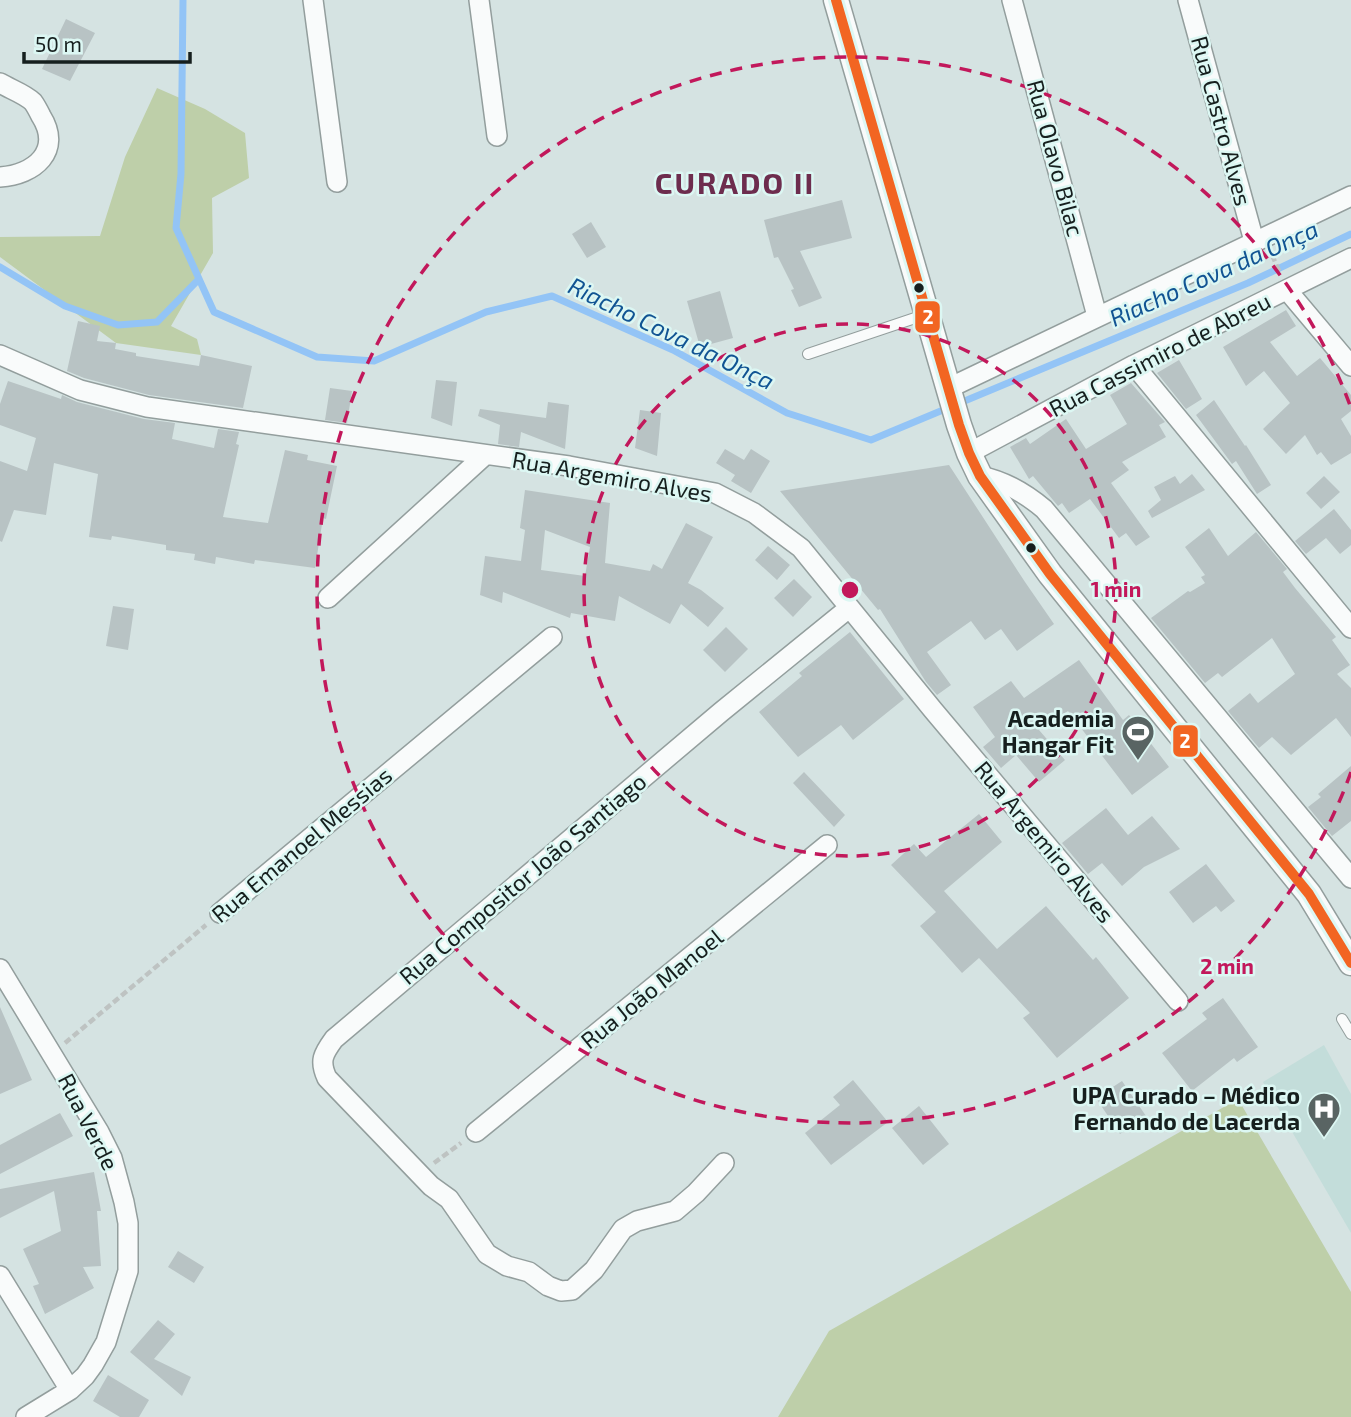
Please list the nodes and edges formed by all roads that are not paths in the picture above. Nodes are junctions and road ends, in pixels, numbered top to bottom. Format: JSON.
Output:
{"nodes":[{"id":1,"x":313,"y":0,"type":"edge"},
{"id":2,"x":479,"y":0,"type":"edge"},
{"id":3,"x":836,"y":0,"type":"edge"},
{"id":4,"x":1012,"y":0,"type":"edge"},
{"id":5,"x":1188,"y":0,"type":"edge"},
{"id":6,"x":0,"y":83,"type":"edge"},
{"id":7,"x":497,"y":136,"type":"dead end"},
{"id":8,"x":0,"y":177,"type":"edge"},
{"id":9,"x":337,"y":182,"type":"dead end"},
{"id":10,"x":1351,"y":195,"type":"edge"},
{"id":11,"x":1254,"y":241,"type":"junction"},
{"id":12,"x":1351,"y":258,"type":"edge"},
{"id":13,"x":1287,"y":290,"type":"junction"},
{"id":14,"x":927,"y":314,"type":"junction"},
{"id":15,"x":1097,"y":316,"type":"junction"},
{"id":16,"x":808,"y":354,"type":"dead end"},
{"id":17,"x":0,"y":355,"type":"edge"},
{"id":18,"x":1134,"y":365,"type":"junction"},
{"id":19,"x":1351,"y":366,"type":"edge"},
{"id":20,"x":951,"y":394,"type":"junction"},
{"id":21,"x":969,"y":453,"type":"junction"},
{"id":22,"x":485,"y":455,"type":"junction"},
{"id":23,"x":980,"y":476,"type":"junction"},
{"id":24,"x":328,"y":598,"type":"dead end"},
{"id":25,"x":849,"y":608,"type":"junction"},
{"id":26,"x":1351,"y":628,"type":"edge"},
{"id":27,"x":552,"y":636,"type":"dead end"},
{"id":28,"x":827,"y":845,"type":"dead end"},
{"id":29,"x":1351,"y":878,"type":"edge"},
{"id":30,"x":220,"y":914,"type":"road end"},
{"id":31,"x":1351,"y":963,"type":"edge"},
{"id":32,"x":0,"y":969,"type":"edge"},
{"id":33,"x":1178,"y":1001,"type":"dead end"},
{"id":34,"x":1342,"y":1019,"type":"dead end"},
{"id":35,"x":1351,"y":1034,"type":"edge"},
{"id":36,"x":476,"y":1132,"type":"road end"},
{"id":37,"x":724,"y":1163,"type":"dead end"},
{"id":38,"x":0,"y":1276,"type":"edge"},
{"id":39,"x":70,"y":1390,"type":"junction"},
{"id":40,"x":26,"y":1417,"type":"edge"}],
"edges":[{"from":1,"to":9,"type":"street"},
{"from":2,"to":7,"type":"street"},
{"from":3,"to":14,"type":"street"},
{"from":4,"to":15,"type":"street","name":"Rua Olavo Bilac"},
{"from":5,"to":11,"type":"street","name":"Rua Castro Alves"},
{"from":6,"to":8,"type":"street"},
{"from":10,"to":11,"type":"street"},
{"from":11,"to":15,"type":"street"},
{"from":12,"to":13,"type":"street","name":"Rua Cassimiro de Abreu"},
{"from":13,"to":18,"type":"street","name":"Rua Cassimiro de Abreu"},
{"from":13,"to":19,"type":"street"},
{"from":14,"to":16,"type":"lane"},
{"from":14,"to":20,"type":"street"},
{"from":15,"to":20,"type":"street"},
{"from":17,"to":22,"type":"street","name":"Rua Argemiro Alves"},
{"from":18,"to":21,"type":"street","name":"Rua Cassimiro de Abreu"},
{"from":18,"to":26,"type":"street"},
{"from":20,"to":21,"type":"street"},
{"from":21,"to":23,"type":"street"},
{"from":22,"to":24,"type":"street"},
{"from":22,"to":25,"type":"street","name":"Rua Argemiro Alves"},
{"from":23,"to":29,"type":"street"},
{"from":23,"to":31,"type":"street"},
{"from":25,"to":33,"type":"street","name":"Rua Argemiro Alves"},
{"from":25,"to":37,"type":"street","name":"Rua Compositor João Santiago"},
{"from":27,"to":30,"type":"street","name":"Rua Emanoel Messias"},
{"from":28,"to":36,"type":"street","name":"Rua João Manoel"},
{"from":32,"to":39,"type":"street","name":"Rua Verde"},
{"from":34,"to":35,"type":"lane"},
{"from":38,"to":39,"type":"street"},
{"from":39,"to":40,"type":"street","name":"Rua Verde"}]}
